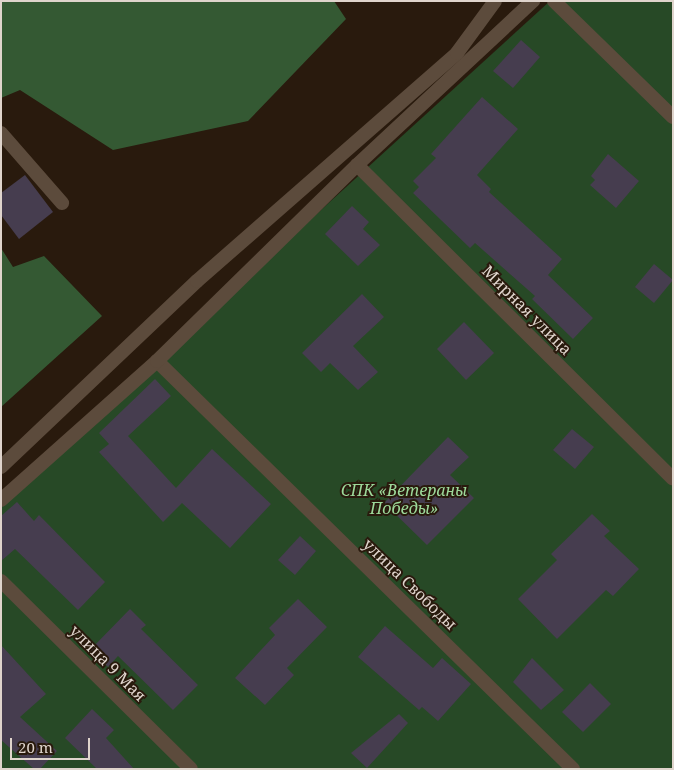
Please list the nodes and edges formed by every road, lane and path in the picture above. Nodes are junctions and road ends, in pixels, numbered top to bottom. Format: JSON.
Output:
{"nodes":[{"id":1,"x":495,"y":1,"type":"edge"},
{"id":2,"x":534,"y":1,"type":"edge"},
{"id":3,"x":554,"y":1,"type":"edge"},
{"id":4,"x":673,"y":118,"type":"edge"},
{"id":5,"x":1,"y":133,"type":"edge"},
{"id":6,"x":357,"y":165,"type":"junction"},
{"id":7,"x":62,"y":203,"type":"dead end"},
{"id":8,"x":157,"y":361,"type":"junction"},
{"id":9,"x":1,"y":467,"type":"edge"},
{"id":10,"x":673,"y":479,"type":"edge"},
{"id":11,"x":1,"y":500,"type":"edge"},
{"id":12,"x":1,"y":582,"type":"edge"},
{"id":13,"x":191,"y":769,"type":"edge"},
{"id":14,"x":573,"y":769,"type":"edge"}],
"edges":[{"from":1,"to":9,"type":"street"},
{"from":2,"to":6,"type":"street"},
{"from":3,"to":4,"type":"street"},
{"from":5,"to":7,"type":"street"},
{"from":6,"to":8,"type":"street"},
{"from":6,"to":10,"type":"street","name":"Мирная улица"},
{"from":8,"to":11,"type":"street"},
{"from":8,"to":14,"type":"street","name":"улица Свободы"},
{"from":12,"to":13,"type":"street","name":"улица 9 Мая"}]}
